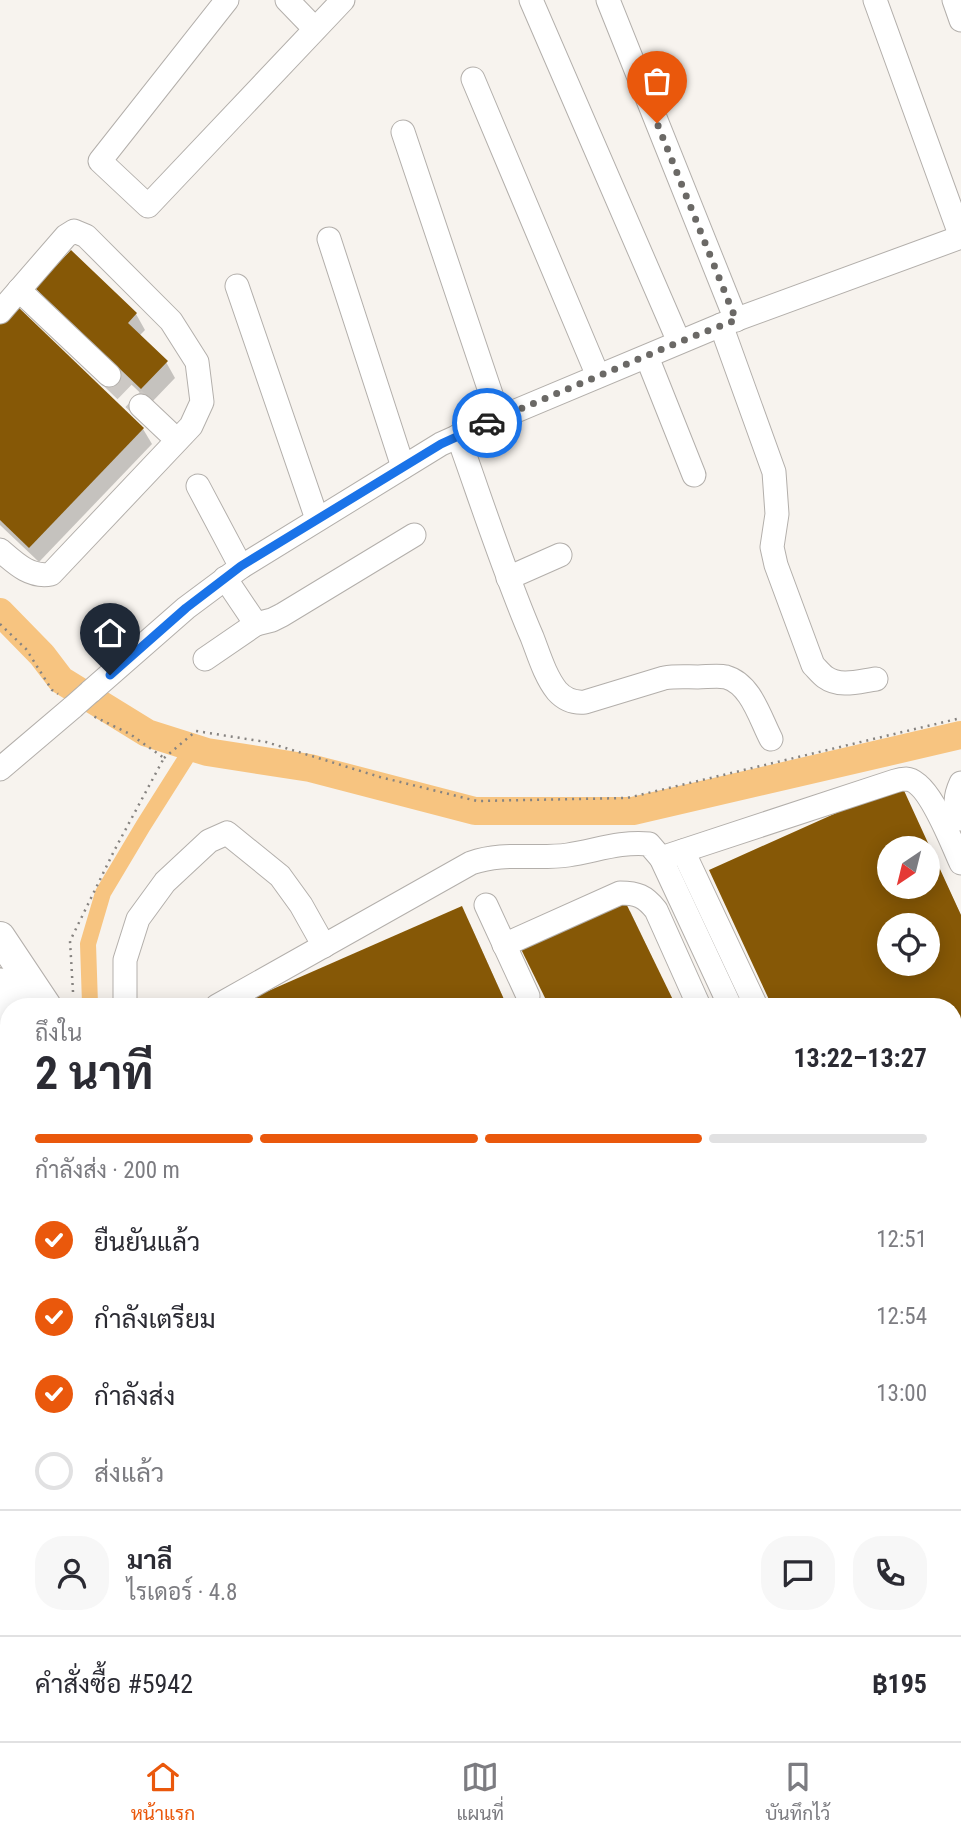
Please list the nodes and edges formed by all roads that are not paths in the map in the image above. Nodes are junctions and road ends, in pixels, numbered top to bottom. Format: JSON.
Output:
{"nodes":[{"id":1,"x":227,"y":0,"type":"edge"},
{"id":2,"x":287,"y":0,"type":"edge"},
{"id":3,"x":343,"y":0,"type":"edge"},
{"id":4,"x":531,"y":0,"type":"edge"},
{"id":5,"x":608,"y":0,"type":"edge"},
{"id":6,"x":875,"y":0,"type":"edge"},
{"id":7,"x":954,"y":0,"type":"edge"},
{"id":8,"x":961,"y":20,"type":"edge"},
{"id":9,"x":315,"y":29,"type":"junction"},
{"id":10,"x":473,"y":79,"type":"dead end"},
{"id":11,"x":403,"y":132,"type":"dead end"},
{"id":12,"x":961,"y":237,"type":"edge"},
{"id":13,"x":329,"y":239,"type":"dead end"},
{"id":14,"x":237,"y":286,"type":"dead end"},
{"id":15,"x":19,"y":290,"type":"junction"},
{"id":16,"x":0,"y":312,"type":"edge"},
{"id":17,"x":728,"y":322,"type":"junction"},
{"id":18,"x":679,"y":342,"type":"junction"},
{"id":19,"x":647,"y":357,"type":"junction"},
{"id":20,"x":109,"y":375,"type":"tunnel mouth"},
{"id":21,"x":598,"y":376,"type":"junction"},
{"id":22,"x":141,"y":406,"type":"tunnel mouth"},
{"id":23,"x":499,"y":418,"type":"junction"},
{"id":24,"x":458,"y":436,"type":"junction"},
{"id":25,"x":177,"y":440,"type":"junction"},
{"id":26,"x":403,"y":467,"type":"junction"},
{"id":27,"x":694,"y":475,"type":"dead end"},
{"id":28,"x":198,"y":486,"type":"dead end"},
{"id":29,"x":317,"y":519,"type":"junction"},
{"id":30,"x":414,"y":535,"type":"dead end"},
{"id":31,"x":1,"y":552,"type":"edge"},
{"id":32,"x":560,"y":555,"type":"dead end"},
{"id":33,"x":233,"y":572,"type":"junction"},
{"id":34,"x":508,"y":578,"type":"junction"},
{"id":35,"x":256,"y":624,"type":"junction"},
{"id":36,"x":205,"y":659,"type":"dead end"},
{"id":37,"x":876,"y":679,"type":"dead end"},
{"id":38,"x":771,"y":739,"type":"dead end"},
{"id":39,"x":0,"y":769,"type":"edge"},
{"id":40,"x":961,"y":783,"type":"edge"},
{"id":41,"x":961,"y":819,"type":"edge"},
{"id":42,"x":672,"y":854,"type":"junction"},
{"id":43,"x":961,"y":863,"type":"edge"},
{"id":44,"x":486,"y":905,"type":"dead end"},
{"id":45,"x":0,"y":937,"type":"edge"},
{"id":46,"x":504,"y":945,"type":"junction"},
{"id":47,"x":324,"y":946,"type":"junction"},
{"id":48,"x":528,"y":996,"type":"dead end"},
{"id":49,"x":41,"y":998,"type":"edge"},
{"id":50,"x":125,"y":998,"type":"edge"},
{"id":51,"x":231,"y":998,"type":"edge"},
{"id":52,"x":695,"y":998,"type":"edge"},
{"id":53,"x":727,"y":998,"type":"edge"},
{"id":54,"x":752,"y":998,"type":"edge"}],
"edges":[{"from":1,"to":9,"type":"street"},
{"from":2,"to":9,"type":"street"},
{"from":3,"to":9,"type":"street"},
{"from":4,"to":18,"type":"street"},
{"from":5,"to":17,"type":"street"},
{"from":6,"to":12,"type":"street"},
{"from":7,"to":8,"type":"street"},
{"from":10,"to":21,"type":"street"},
{"from":11,"to":23,"type":"street"},
{"from":12,"to":17,"type":"street"},
{"from":13,"to":26,"type":"street"},
{"from":14,"to":29,"type":"street"},
{"from":15,"to":16,"type":"street"},
{"from":15,"to":20,"type":"street"},
{"from":15,"to":25,"type":"street"},
{"from":17,"to":18,"type":"street"},
{"from":17,"to":37,"type":"street"},
{"from":18,"to":19,"type":"street"},
{"from":19,"to":21,"type":"street"},
{"from":19,"to":27,"type":"street"},
{"from":21,"to":23,"type":"street"},
{"from":22,"to":25,"type":"street"},
{"from":23,"to":24,"type":"street"},
{"from":24,"to":26,"type":"street"},
{"from":24,"to":34,"type":"street"},
{"from":25,"to":31,"type":"street"},
{"from":26,"to":29,"type":"street"},
{"from":28,"to":33,"type":"street"},
{"from":29,"to":33,"type":"street"},
{"from":30,"to":35,"type":"street"},
{"from":32,"to":34,"type":"street"},
{"from":33,"to":35,"type":"street"},
{"from":33,"to":39,"type":"street"},
{"from":34,"to":38,"type":"street"},
{"from":35,"to":36,"type":"street"},
{"from":40,"to":41,"type":"street"},
{"from":42,"to":43,"type":"street"},
{"from":42,"to":47,"type":"street"},
{"from":42,"to":53,"type":"street"},
{"from":42,"to":54,"type":"street"},
{"from":44,"to":46,"type":"street"},
{"from":45,"to":49,"type":"main road"},
{"from":46,"to":48,"type":"street"},
{"from":46,"to":52,"type":"street"},
{"from":47,"to":50,"type":"street"},
{"from":47,"to":51,"type":"street"}]}
